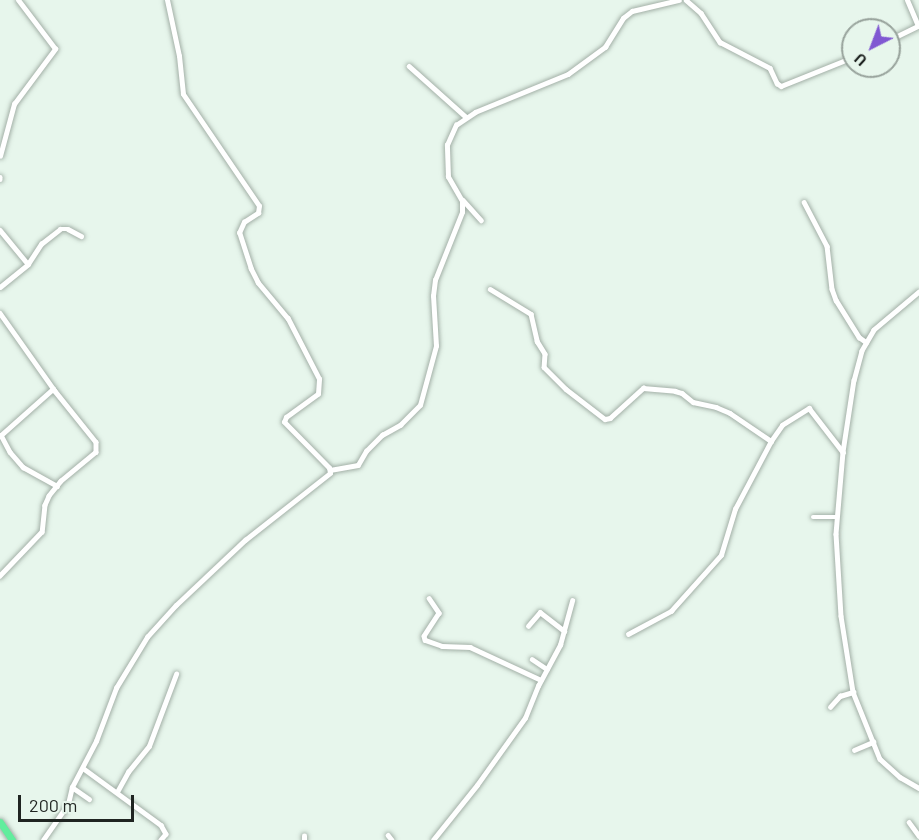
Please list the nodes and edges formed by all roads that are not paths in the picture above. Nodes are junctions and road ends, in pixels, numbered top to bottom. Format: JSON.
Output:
{"nodes":[{"id":1,"x":18,"y":0,"type":"edge"},
{"id":2,"x":167,"y":0,"type":"edge"},
{"id":3,"x":679,"y":0,"type":"edge"},
{"id":4,"x":686,"y":0,"type":"edge"},
{"id":5,"x":907,"y":0,"type":"edge"},
{"id":6,"x":919,"y":28,"type":"edge"},
{"id":7,"x":901,"y":35,"type":"edge"},
{"id":8,"x":841,"y":62,"type":"edge"},
{"id":9,"x":409,"y":66,"type":"dead end"},
{"id":10,"x":466,"y":117,"type":"junction"},
{"id":11,"x":0,"y":156,"type":"edge"},
{"id":12,"x":461,"y":198,"type":"junction"},
{"id":13,"x":804,"y":202,"type":"dead end"},
{"id":14,"x":481,"y":220,"type":"dead end"},
{"id":15,"x":0,"y":230,"type":"edge"},
{"id":16,"x":81,"y":236,"type":"dead end"},
{"id":17,"x":28,"y":264,"type":"junction"},
{"id":18,"x":0,"y":287,"type":"edge"},
{"id":19,"x":490,"y":289,"type":"dead end"},
{"id":20,"x":919,"y":292,"type":"edge"},
{"id":21,"x":0,"y":313,"type":"edge"},
{"id":22,"x":866,"y":342,"type":"junction"},
{"id":23,"x":53,"y":389,"type":"junction"},
{"id":24,"x":1,"y":436,"type":"edge"},
{"id":25,"x":771,"y":441,"type":"junction"},
{"id":26,"x":843,"y":452,"type":"junction"},
{"id":27,"x":330,"y":470,"type":"junction"},
{"id":28,"x":57,"y":486,"type":"junction"},
{"id":29,"x":813,"y":517,"type":"dead end"},
{"id":30,"x":837,"y":517,"type":"junction"},
{"id":31,"x":0,"y":576,"type":"edge"},
{"id":32,"x":429,"y":598,"type":"dead end"},
{"id":33,"x":572,"y":601,"type":"dead end"},
{"id":34,"x":528,"y":626,"type":"dead end"},
{"id":35,"x":564,"y":631,"type":"junction"},
{"id":36,"x":628,"y":633,"type":"dead end"},
{"id":37,"x":532,"y":659,"type":"dead end"},
{"id":38,"x":547,"y":669,"type":"junction"},
{"id":39,"x":176,"y":674,"type":"dead end"},
{"id":40,"x":541,"y":680,"type":"junction"},
{"id":41,"x":853,"y":692,"type":"junction"},
{"id":42,"x":830,"y":707,"type":"dead end"},
{"id":43,"x":873,"y":742,"type":"junction"},
{"id":44,"x":854,"y":750,"type":"dead end"},
{"id":45,"x":83,"y":768,"type":"junction"},
{"id":46,"x":72,"y":788,"type":"junction"},
{"id":47,"x":919,"y":788,"type":"edge"},
{"id":48,"x":117,"y":792,"type":"junction"},
{"id":49,"x":89,"y":799,"type":"dead end"},
{"id":50,"x":0,"y":822,"type":"edge"},
{"id":51,"x":909,"y":822,"type":"dead end"},
{"id":52,"x":919,"y":836,"type":"edge"},
{"id":53,"x":12,"y":840,"type":"edge"},
{"id":54,"x":43,"y":840,"type":"edge"},
{"id":55,"x":161,"y":840,"type":"edge"},
{"id":56,"x":433,"y":840,"type":"edge"}],
"edges":[{"from":1,"to":11,"type":"street"},
{"from":2,"to":27,"type":"street"},
{"from":3,"to":10,"type":"street"},
{"from":4,"to":8,"type":"street"},
{"from":5,"to":6,"type":"street"},
{"from":6,"to":7,"type":"street"},
{"from":9,"to":10,"type":"street"},
{"from":10,"to":12,"type":"street"},
{"from":12,"to":14,"type":"street"},
{"from":12,"to":27,"type":"street"},
{"from":13,"to":22,"type":"street"},
{"from":15,"to":17,"type":"street"},
{"from":16,"to":17,"type":"street"},
{"from":17,"to":18,"type":"street"},
{"from":19,"to":25,"type":"street"},
{"from":20,"to":22,"type":"street"},
{"from":21,"to":23,"type":"street"},
{"from":22,"to":26,"type":"street"},
{"from":23,"to":24,"type":"street"},
{"from":23,"to":28,"type":"street"},
{"from":24,"to":28,"type":"street"},
{"from":25,"to":26,"type":"street"},
{"from":25,"to":36,"type":"street"},
{"from":26,"to":30,"type":"street"},
{"from":27,"to":45,"type":"street"},
{"from":28,"to":31,"type":"street"},
{"from":29,"to":30,"type":"street"},
{"from":30,"to":41,"type":"street"},
{"from":32,"to":40,"type":"street"},
{"from":33,"to":35,"type":"street"},
{"from":34,"to":35,"type":"street"},
{"from":35,"to":38,"type":"street"},
{"from":37,"to":38,"type":"street"},
{"from":38,"to":40,"type":"street"},
{"from":39,"to":48,"type":"street"},
{"from":40,"to":56,"type":"street"},
{"from":41,"to":42,"type":"street"},
{"from":41,"to":43,"type":"street"},
{"from":43,"to":44,"type":"street"},
{"from":43,"to":47,"type":"street"},
{"from":45,"to":46,"type":"street"},
{"from":45,"to":48,"type":"street"},
{"from":46,"to":49,"type":"street"},
{"from":46,"to":54,"type":"street"},
{"from":48,"to":55,"type":"street"},
{"from":50,"to":53,"type":"highway"},
{"from":51,"to":52,"type":"street"}]}
